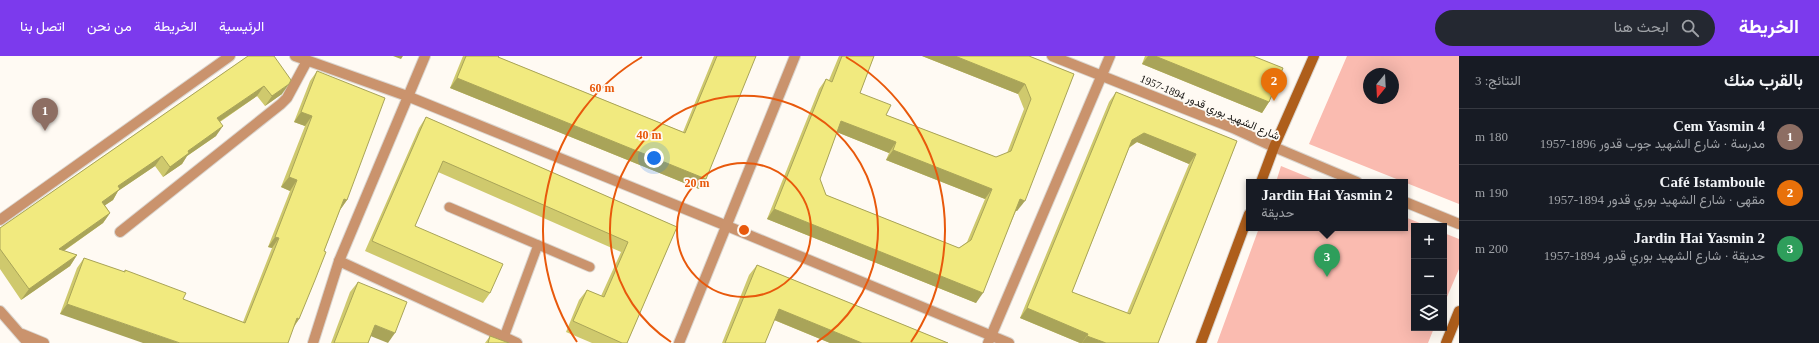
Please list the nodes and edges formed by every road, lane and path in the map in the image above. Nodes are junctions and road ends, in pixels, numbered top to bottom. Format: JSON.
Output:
{"nodes":[{"id":1,"x":230,"y":56,"type":"edge"},
{"id":2,"x":295,"y":56,"type":"edge"},
{"id":3,"x":425,"y":56,"type":"edge"},
{"id":4,"x":795,"y":56,"type":"edge"},
{"id":5,"x":1052,"y":56,"type":"edge"},
{"id":6,"x":1110,"y":56,"type":"edge"},
{"id":7,"x":1314,"y":56,"type":"edge"},
{"id":8,"x":307,"y":61,"type":"junction"},
{"id":9,"x":1101,"y":75,"type":"junction"},
{"id":10,"x":407,"y":96,"type":"junction"},
{"id":11,"x":1274,"y":147,"type":"junction"},
{"id":12,"x":1262,"y":179,"type":"edge"},
{"id":13,"x":1350,"y":179,"type":"edge"},
{"id":14,"x":1408,"y":203,"type":"edge"},
{"id":15,"x":449,"y":207,"type":"dead end"},
{"id":16,"x":0,"y":220,"type":"edge"},
{"id":17,"x":1246,"y":222,"type":"edge"},
{"id":18,"x":1459,"y":224,"type":"edge"},
{"id":19,"x":727,"y":226,"type":"junction"},
{"id":20,"x":120,"y":232,"type":"dead end"},
{"id":21,"x":538,"y":245,"type":"junction"},
{"id":22,"x":339,"y":260,"type":"junction"},
{"id":23,"x":590,"y":267,"type":"dead end"},
{"id":24,"x":0,"y":311,"type":"edge"},
{"id":25,"x":1459,"y":311,"type":"edge"},
{"id":26,"x":19,"y":333,"type":"junction"},
{"id":27,"x":504,"y":337,"type":"junction"},
{"id":28,"x":990,"y":339,"type":"edge"},
{"id":29,"x":28,"y":343,"type":"edge"},
{"id":30,"x":44,"y":343,"type":"edge"},
{"id":31,"x":313,"y":343,"type":"edge"},
{"id":32,"x":517,"y":343,"type":"edge"},
{"id":33,"x":679,"y":343,"type":"edge"},
{"id":34,"x":1009,"y":343,"type":"edge"},
{"id":35,"x":1201,"y":343,"type":"edge"},
{"id":36,"x":1446,"y":343,"type":"edge"}],
"edges":[{"from":1,"to":16,"type":"street"},
{"from":2,"to":8,"type":"street"},
{"from":3,"to":10,"type":"street"},
{"from":4,"to":19,"type":"street"},
{"from":5,"to":9,"type":"street","name":"شارع الشهيد بوري قدور 1894-1957"},
{"from":6,"to":9,"type":"street"},
{"from":7,"to":11,"type":"street"},
{"from":8,"to":10,"type":"street"},
{"from":8,"to":20,"type":"street"},
{"from":9,"to":11,"type":"street","name":"شارع الشهيد بوري قدور 1894-1957"},
{"from":9,"to":28,"type":"street"},
{"from":10,"to":19,"type":"street"},
{"from":10,"to":22,"type":"street"},
{"from":11,"to":12,"type":"street"},
{"from":11,"to":13,"type":"street","name":"شارع الشهيد بوري قدور 1894-1957"},
{"from":14,"to":18,"type":"street"},
{"from":15,"to":21,"type":"lane"},
{"from":17,"to":35,"type":"street"},
{"from":19,"to":28,"type":"street"},
{"from":19,"to":33,"type":"street"},
{"from":21,"to":23,"type":"lane"},
{"from":21,"to":27,"type":"lane"},
{"from":22,"to":27,"type":"street"},
{"from":22,"to":31,"type":"street"},
{"from":24,"to":26,"type":"street"},
{"from":25,"to":36,"type":"street"},
{"from":26,"to":29,"type":"street"},
{"from":26,"to":30,"type":"street"},
{"from":27,"to":32,"type":"street"},
{"from":28,"to":34,"type":"street"}]}
